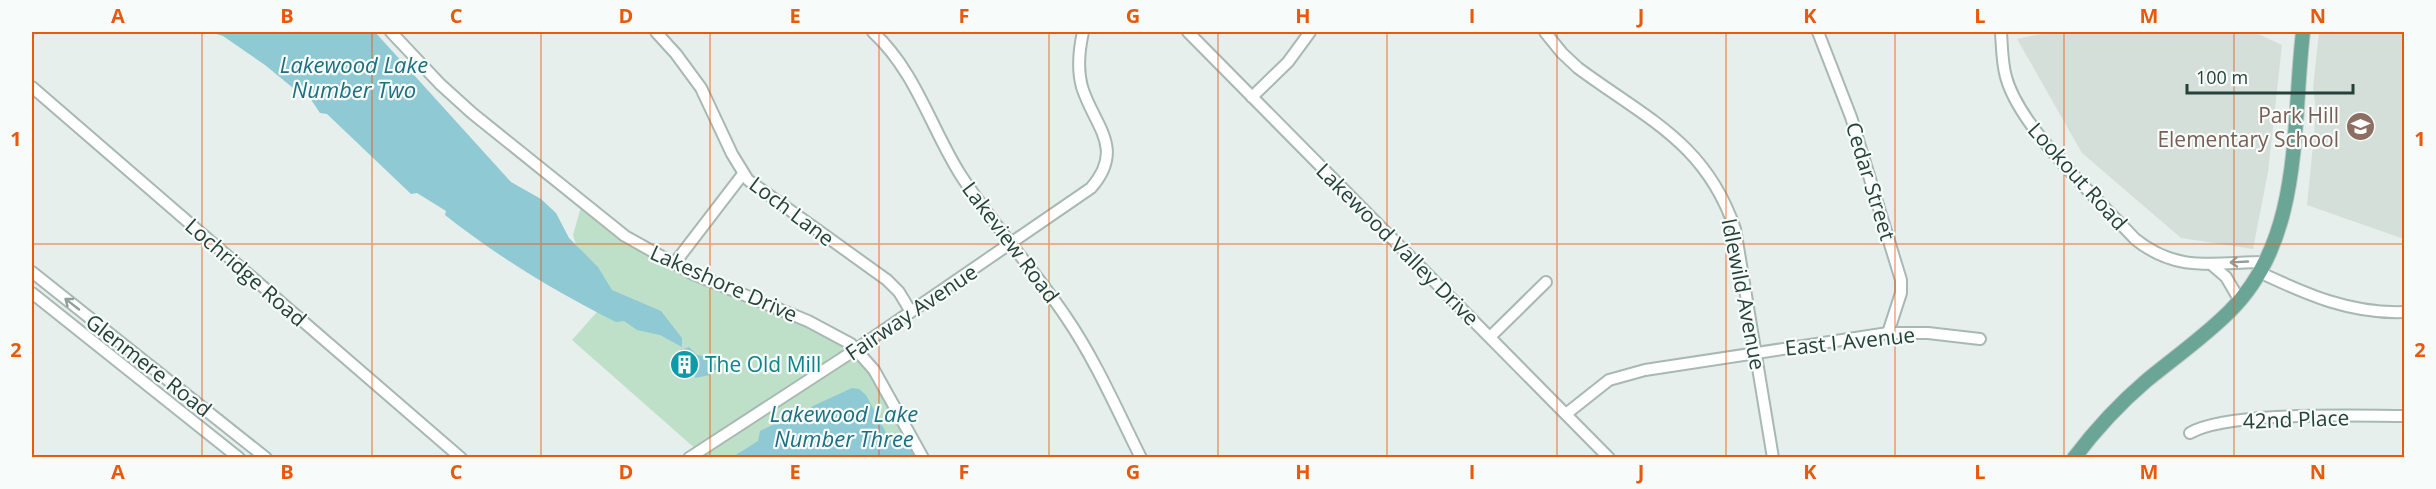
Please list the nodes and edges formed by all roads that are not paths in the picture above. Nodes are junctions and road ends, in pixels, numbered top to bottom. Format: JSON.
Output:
{"nodes":[{"id":1,"x":391,"y":32,"type":"edge"},
{"id":2,"x":656,"y":32,"type":"edge"},
{"id":3,"x":873,"y":32,"type":"edge"},
{"id":4,"x":1083,"y":32,"type":"edge"},
{"id":5,"x":1188,"y":32,"type":"edge"},
{"id":6,"x":1310,"y":32,"type":"edge"},
{"id":7,"x":1545,"y":32,"type":"edge"},
{"id":8,"x":1818,"y":32,"type":"edge"},
{"id":9,"x":2001,"y":32,"type":"edge"},
{"id":10,"x":2303,"y":32,"type":"edge"},
{"id":11,"x":32,"y":87,"type":"edge"},
{"id":12,"x":1252,"y":97,"type":"junction"},
{"id":13,"x":743,"y":174,"type":"junction"},
{"id":14,"x":1012,"y":244,"type":"junction"},
{"id":15,"x":674,"y":264,"type":"junction"},
{"id":16,"x":2212,"y":265,"type":"junction"},
{"id":17,"x":2264,"y":267,"type":"junction"},
{"id":18,"x":32,"y":272,"type":"edge"},
{"id":19,"x":1545,"y":282,"type":"dead end"},
{"id":20,"x":32,"y":292,"type":"edge"},
{"id":21,"x":2240,"y":301,"type":"junction"},
{"id":22,"x":911,"y":312,"type":"junction"},
{"id":23,"x":2404,"y":312,"type":"edge"},
{"id":24,"x":1888,"y":333,"type":"junction"},
{"id":25,"x":1490,"y":337,"type":"junction"},
{"id":26,"x":1980,"y":339,"type":"dead end"},
{"id":27,"x":855,"y":351,"type":"junction"},
{"id":28,"x":1756,"y":352,"type":"junction"},
{"id":29,"x":1566,"y":414,"type":"junction"},
{"id":30,"x":2404,"y":416,"type":"edge"},
{"id":31,"x":2190,"y":433,"type":"dead end"},
{"id":32,"x":239,"y":458,"type":"edge"},
{"id":33,"x":266,"y":458,"type":"edge"},
{"id":34,"x":461,"y":458,"type":"edge"},
{"id":35,"x":689,"y":458,"type":"edge"},
{"id":36,"x":923,"y":458,"type":"edge"},
{"id":37,"x":1141,"y":458,"type":"edge"},
{"id":38,"x":1609,"y":458,"type":"edge"},
{"id":39,"x":1773,"y":458,"type":"edge"},
{"id":40,"x":2074,"y":458,"type":"edge"}],
"edges":[{"from":1,"to":15,"type":"street","name":"Lakeshore Drive"},
{"from":2,"to":13,"type":"street","name":"Loch Lane"},
{"from":3,"to":14,"type":"street","name":"Lakeview Road"},
{"from":4,"to":14,"type":"street","name":"Fairway Avenue"},
{"from":5,"to":12,"type":"street","name":"Lakewood Valley Drive"},
{"from":6,"to":12,"type":"street"},
{"from":7,"to":28,"type":"street","name":"Idlewild Avenue"},
{"from":8,"to":24,"type":"street","name":"Cedar Street"},
{"from":9,"to":16,"type":"street","name":"Lookout Road"},
{"from":10,"to":17,"type":"main road"},
{"from":11,"to":34,"type":"street","name":"Lochridge Road"},
{"from":12,"to":25,"type":"street","name":"Lakewood Valley Drive"},
{"from":13,"to":15,"type":"street"},
{"from":13,"to":22,"type":"street","name":"Loch Lane"},
{"from":14,"to":22,"type":"street","name":"Fairway Avenue"},
{"from":14,"to":37,"type":"street","name":"Lakeview Road"},
{"from":15,"to":27,"type":"street","name":"Lakeshore Drive"},
{"from":17,"to":16,"type":"street","name":"Lookout Road","one_way":true},
{"from":16,"to":21,"type":"street"},
{"from":17,"to":21,"type":"main road"},
{"from":17,"to":23,"type":"street"},
{"from":33,"to":18,"type":"street","name":"Glenmere Road","one_way":true},
{"from":19,"to":25,"type":"street"},
{"from":20,"to":32,"type":"street","name":"Glenmere Road"},
{"from":21,"to":40,"type":"main road"},
{"from":22,"to":27,"type":"street","name":"Fairway Avenue"},
{"from":24,"to":26,"type":"street","name":"East I Avenue"},
{"from":24,"to":28,"type":"street","name":"East I Avenue"},
{"from":25,"to":29,"type":"street","name":"Lakewood Valley Drive"},
{"from":27,"to":35,"type":"street","name":"Fairway Avenue"},
{"from":27,"to":36,"type":"street","name":"Lakeshore Drive"},
{"from":28,"to":29,"type":"street","name":"East I Avenue"},
{"from":28,"to":39,"type":"street","name":"Idlewild Avenue"},
{"from":29,"to":38,"type":"street","name":"Lakewood Valley Drive"},
{"from":30,"to":31,"type":"street","name":"42nd Place"}]}
